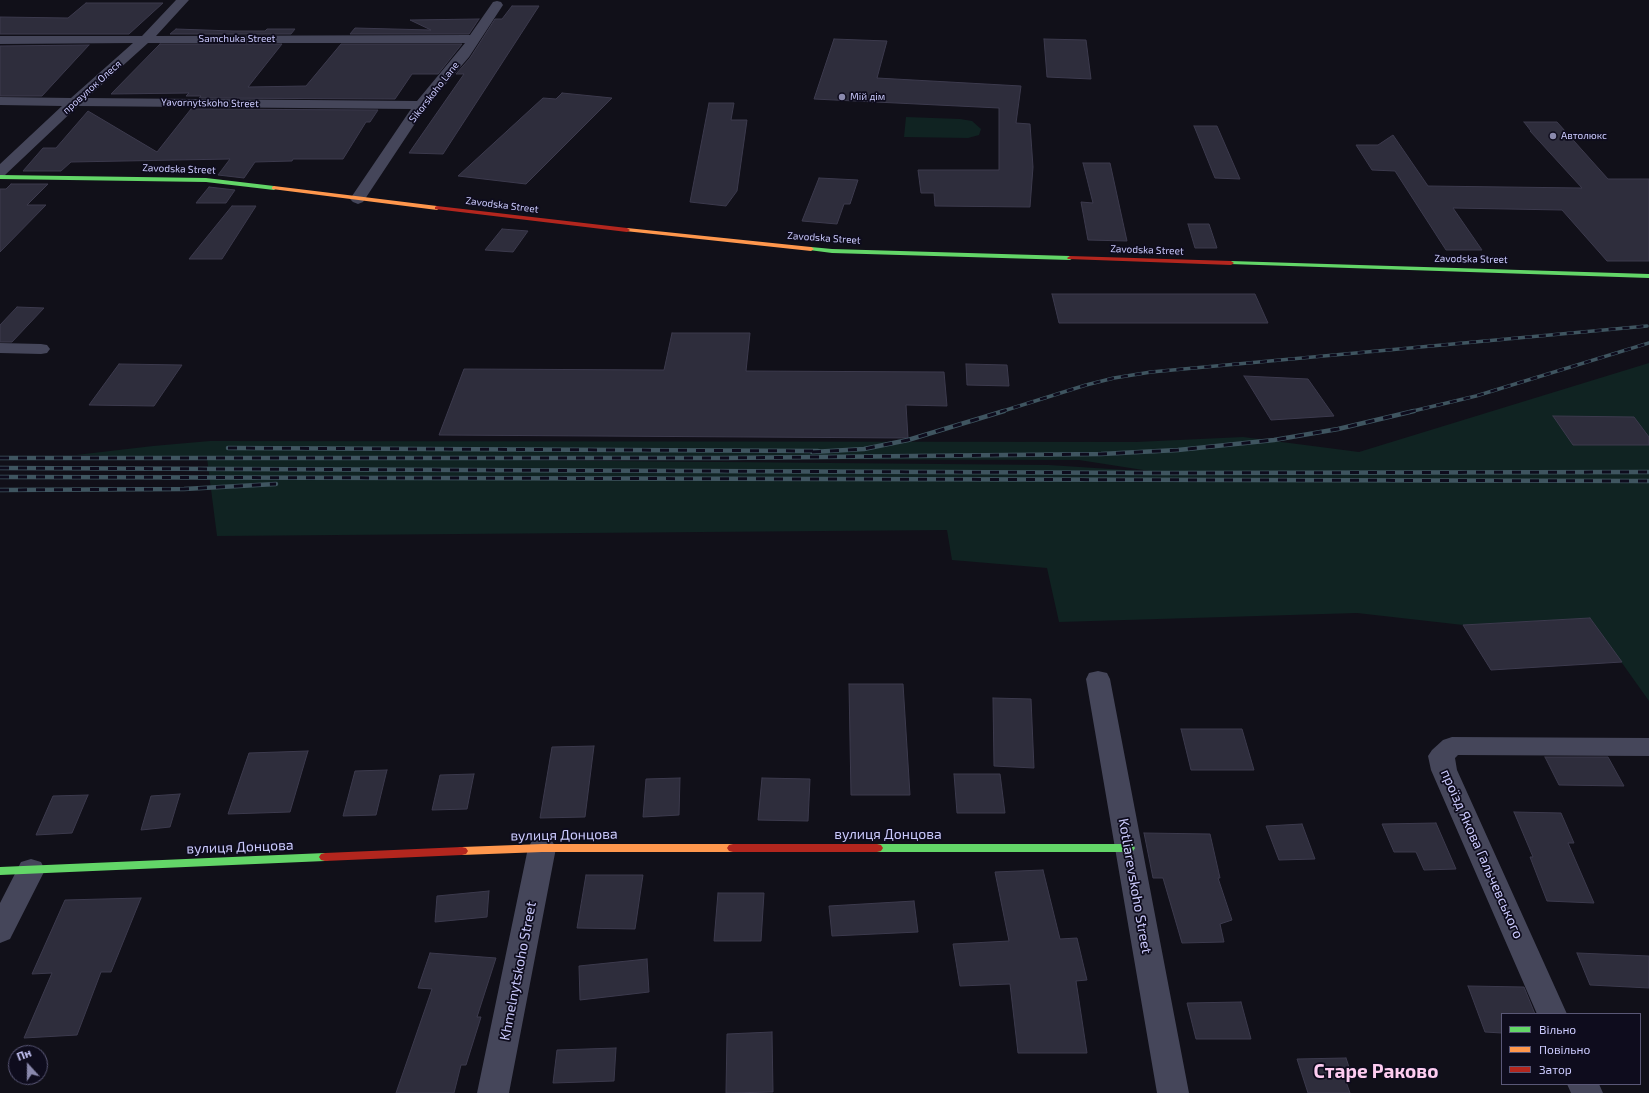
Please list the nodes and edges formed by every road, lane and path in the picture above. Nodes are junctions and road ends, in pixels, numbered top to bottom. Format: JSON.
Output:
{"nodes":[{"id":1,"x":183,"y":0,"type":"edge"},
{"id":2,"x":497,"y":5,"type":"dead end"},
{"id":3,"x":146,"y":39,"type":"junction"},
{"id":4,"x":474,"y":39,"type":"junction"},
{"id":5,"x":0,"y":40,"type":"edge"},
{"id":6,"x":0,"y":101,"type":"edge"},
{"id":7,"x":74,"y":102,"type":"junction"},
{"id":8,"x":421,"y":105,"type":"junction"},
{"id":9,"x":0,"y":172,"type":"edge"},
{"id":10,"x":0,"y":177,"type":"edge"},
{"id":11,"x":358,"y":199,"type":"junction"},
{"id":12,"x":1649,"y":276,"type":"edge"},
{"id":13,"x":0,"y":348,"type":"edge"},
{"id":14,"x":41,"y":349,"type":"dead end"},
{"id":15,"x":1098,"y":679,"type":"dead end"},
{"id":16,"x":1649,"y":747,"type":"edge"},
{"id":17,"x":542,"y":848,"type":"junction"},
{"id":18,"x":1129,"y":848,"type":"junction"},
{"id":19,"x":31,"y":870,"type":"junction"},
{"id":20,"x":0,"y":871,"type":"edge"},
{"id":21,"x":0,"y":931,"type":"edge"},
{"id":22,"x":1552,"y":1013,"type":"edge"},
{"id":23,"x":494,"y":1093,"type":"edge"},
{"id":24,"x":1173,"y":1093,"type":"edge"}],
"edges":[{"from":1,"to":3,"type":"street","name":"провулок Олеся"},
{"from":2,"to":4,"type":"street","name":"Sikorskoho Lane"},
{"from":3,"to":4,"type":"street","name":"Samchuka Street"},
{"from":3,"to":5,"type":"street","name":"Samchuka Street"},
{"from":3,"to":7,"type":"street","name":"провулок Олеся"},
{"from":4,"to":8,"type":"street","name":"Sikorskoho Lane"},
{"from":6,"to":7,"type":"street","name":"Yavornytskoho Street"},
{"from":7,"to":8,"type":"street","name":"Yavornytskoho Street"},
{"from":7,"to":9,"type":"street","name":"провулок Олеся"},
{"from":8,"to":11,"type":"street","name":"Sikorskoho Lane"},
{"from":10,"to":11,"type":"street","name":"Zavodska Street"},
{"from":11,"to":12,"type":"street","name":"Zavodska Street"},
{"from":13,"to":14,"type":"street"},
{"from":15,"to":18,"type":"street","name":"Kotliarevskoho Street"},
{"from":16,"to":22,"type":"street","name":"проїзд Якова Гальчевського"},
{"from":17,"to":18,"type":"street","name":"вулиця Донцова"},
{"from":17,"to":19,"type":"street","name":"вулиця Донцова"},
{"from":17,"to":23,"type":"street","name":"Khmelnytskoho Street"},
{"from":18,"to":24,"type":"street","name":"Kotliarevskoho Street"},
{"from":19,"to":20,"type":"street","name":"вулиця Донцова"},
{"from":19,"to":21,"type":"street"}]}
